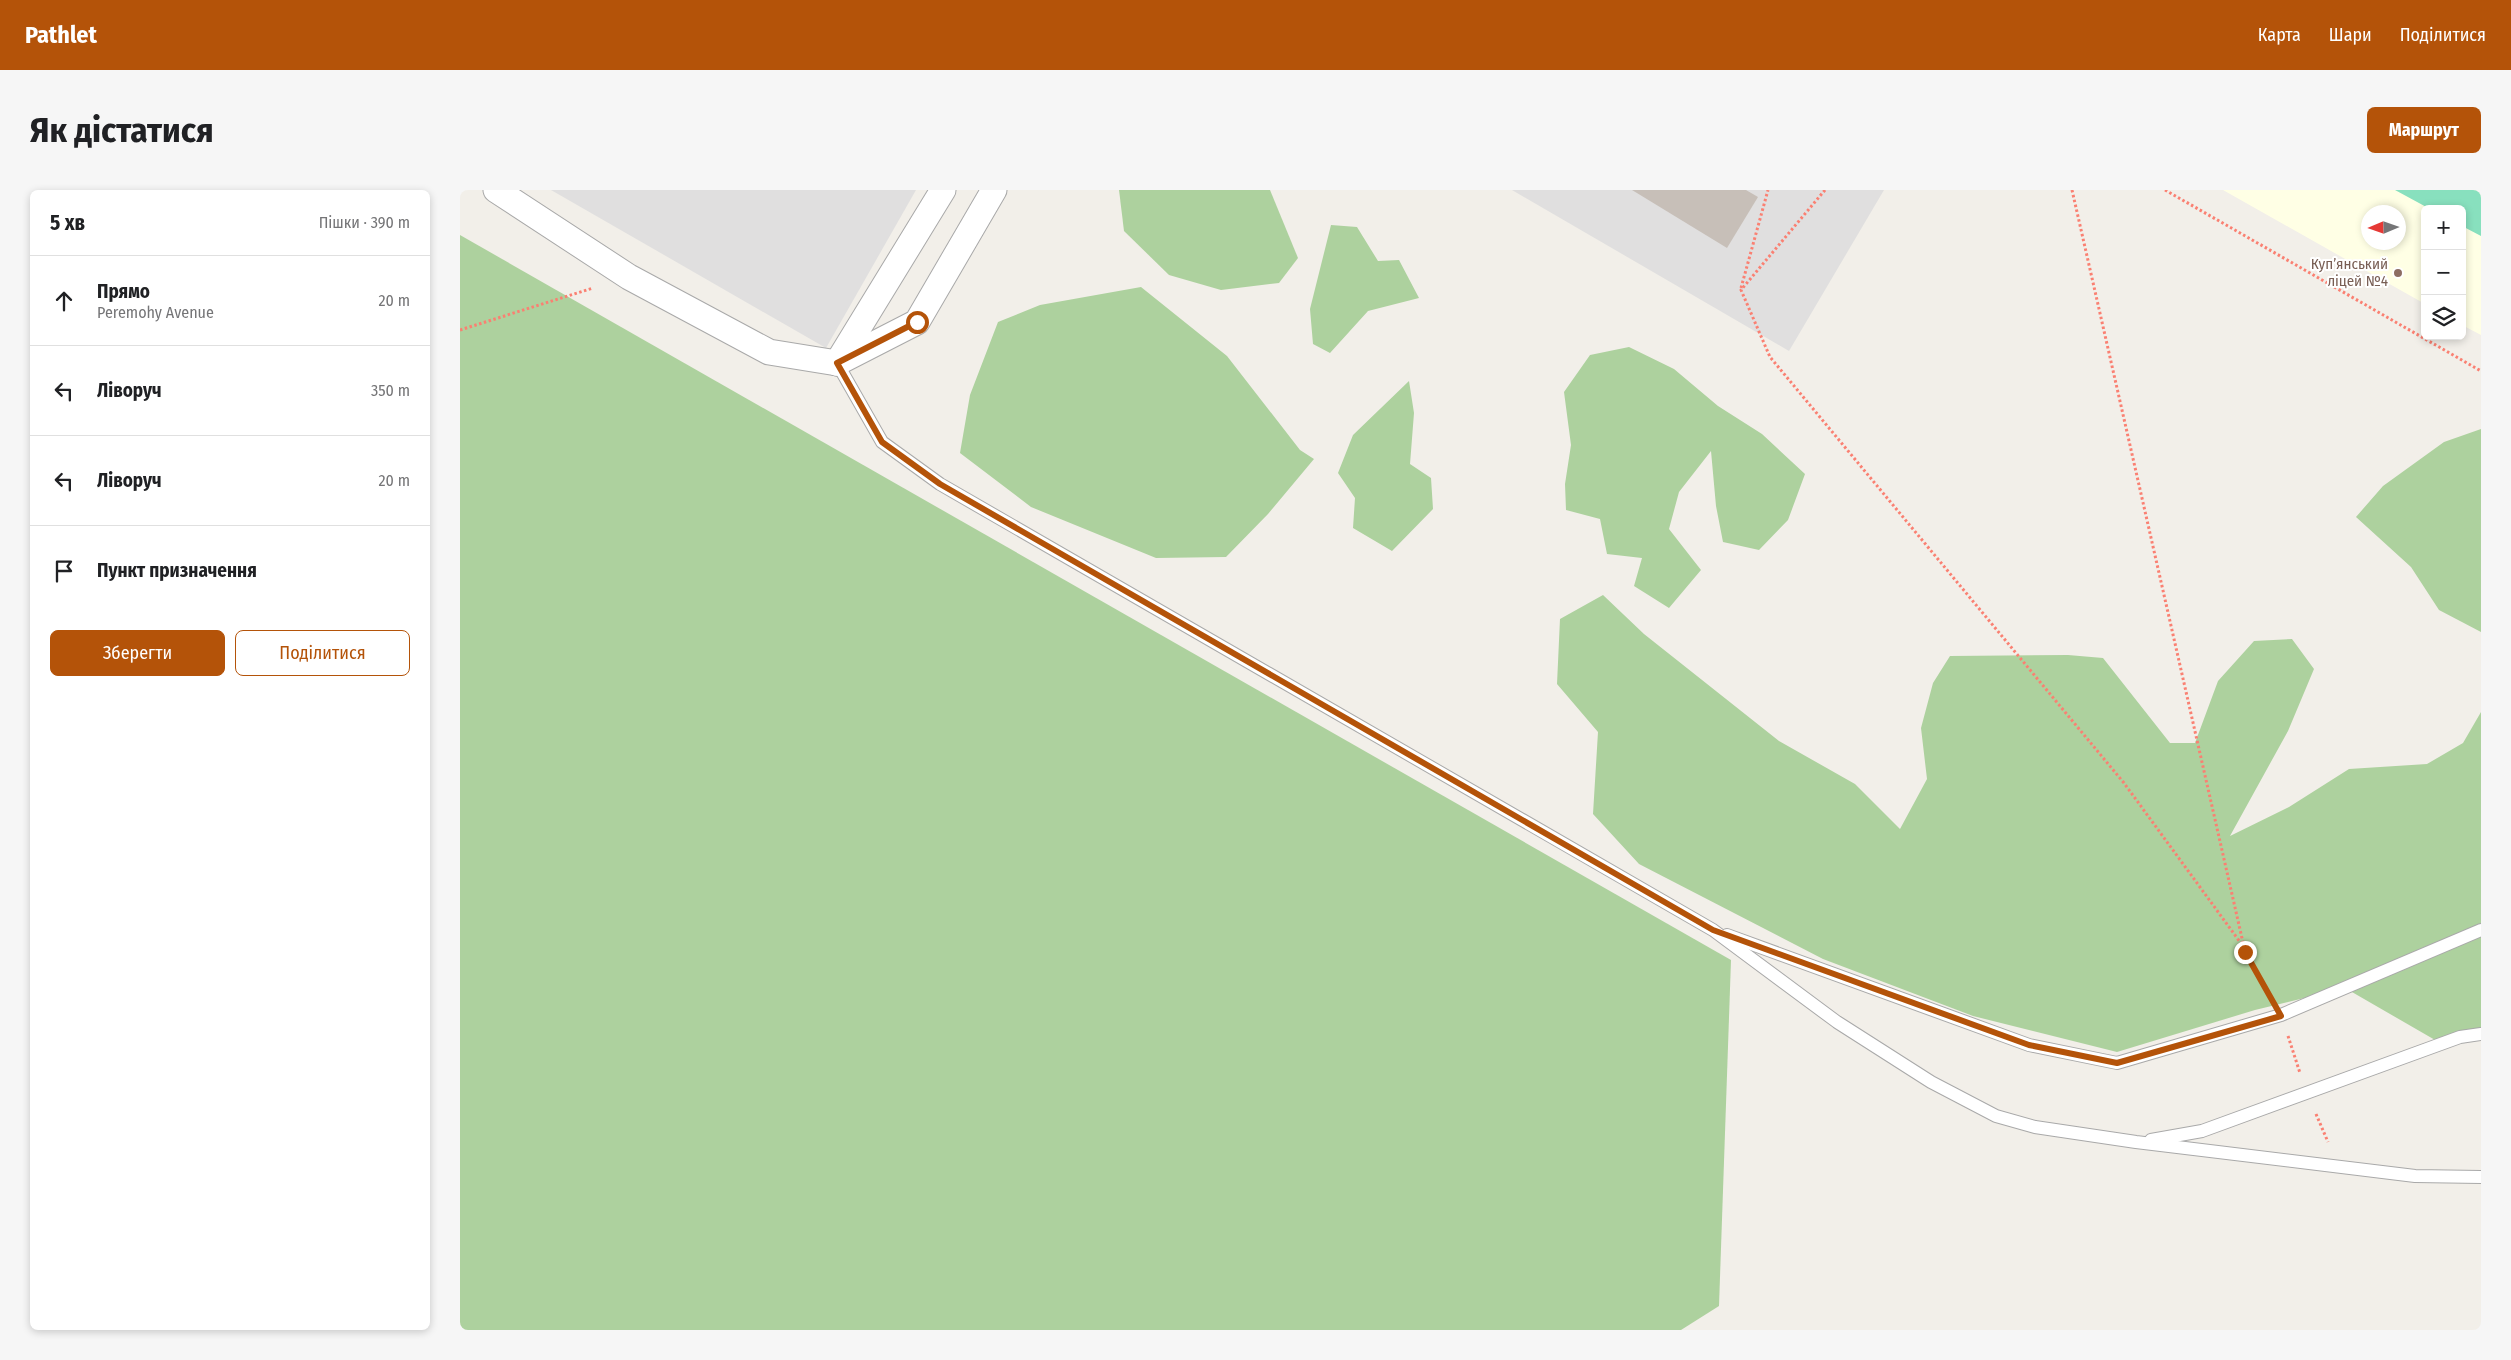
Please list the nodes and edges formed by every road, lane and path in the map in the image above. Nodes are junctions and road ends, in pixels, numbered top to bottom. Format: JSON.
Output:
{"nodes":[{"id":1,"x":496,"y":190,"type":"edge"},
{"id":2,"x":943,"y":190,"type":"edge"},
{"id":3,"x":994,"y":190,"type":"edge"},
{"id":4,"x":1768,"y":190,"type":"edge"},
{"id":5,"x":1825,"y":190,"type":"edge"},
{"id":6,"x":2072,"y":190,"type":"edge"},
{"id":7,"x":2165,"y":190,"type":"edge"},
{"id":8,"x":629,"y":277,"type":"junction"},
{"id":9,"x":1741,"y":290,"type":"junction"},
{"id":10,"x":460,"y":330,"type":"edge"},
{"id":11,"x":837,"y":363,"type":"junction"},
{"id":12,"x":2481,"y":371,"type":"edge"},
{"id":13,"x":1713,"y":930,"type":"junction"},
{"id":14,"x":2481,"y":930,"type":"edge"},
{"id":15,"x":2245,"y":952,"type":"junction"},
{"id":16,"x":2281,"y":1016,"type":"junction"},
{"id":17,"x":2481,"y":1034,"type":"edge"},
{"id":18,"x":2308,"y":1093,"type":"junction"},
{"id":19,"x":2136,"y":1142,"type":"junction"},
{"id":20,"x":2338,"y":1167,"type":"junction"},
{"id":21,"x":2481,"y":1176,"type":"edge"}],
"edges":[{"from":1,"to":8,"type":"street"},
{"from":2,"to":11,"type":"street"},
{"from":3,"to":11,"type":"street"},
{"from":4,"to":9,"type":"path"},
{"from":5,"to":9,"type":"path"},
{"from":6,"to":15,"type":"path"},
{"from":7,"to":12,"type":"path"},
{"from":8,"to":10,"type":"path"},
{"from":8,"to":11,"type":"street"},
{"from":9,"to":15,"type":"path"},
{"from":11,"to":13,"type":"lane"},
{"from":13,"to":16,"type":"lane"},
{"from":13,"to":19,"type":"lane"},
{"from":14,"to":16,"type":"lane"},
{"from":15,"to":16,"type":"path"},
{"from":16,"to":18,"type":"path"},
{"from":17,"to":18,"type":"lane"},
{"from":18,"to":19,"type":"lane"},
{"from":18,"to":20,"type":"path"},
{"from":19,"to":20,"type":"lane"},
{"from":20,"to":21,"type":"lane"}]}
